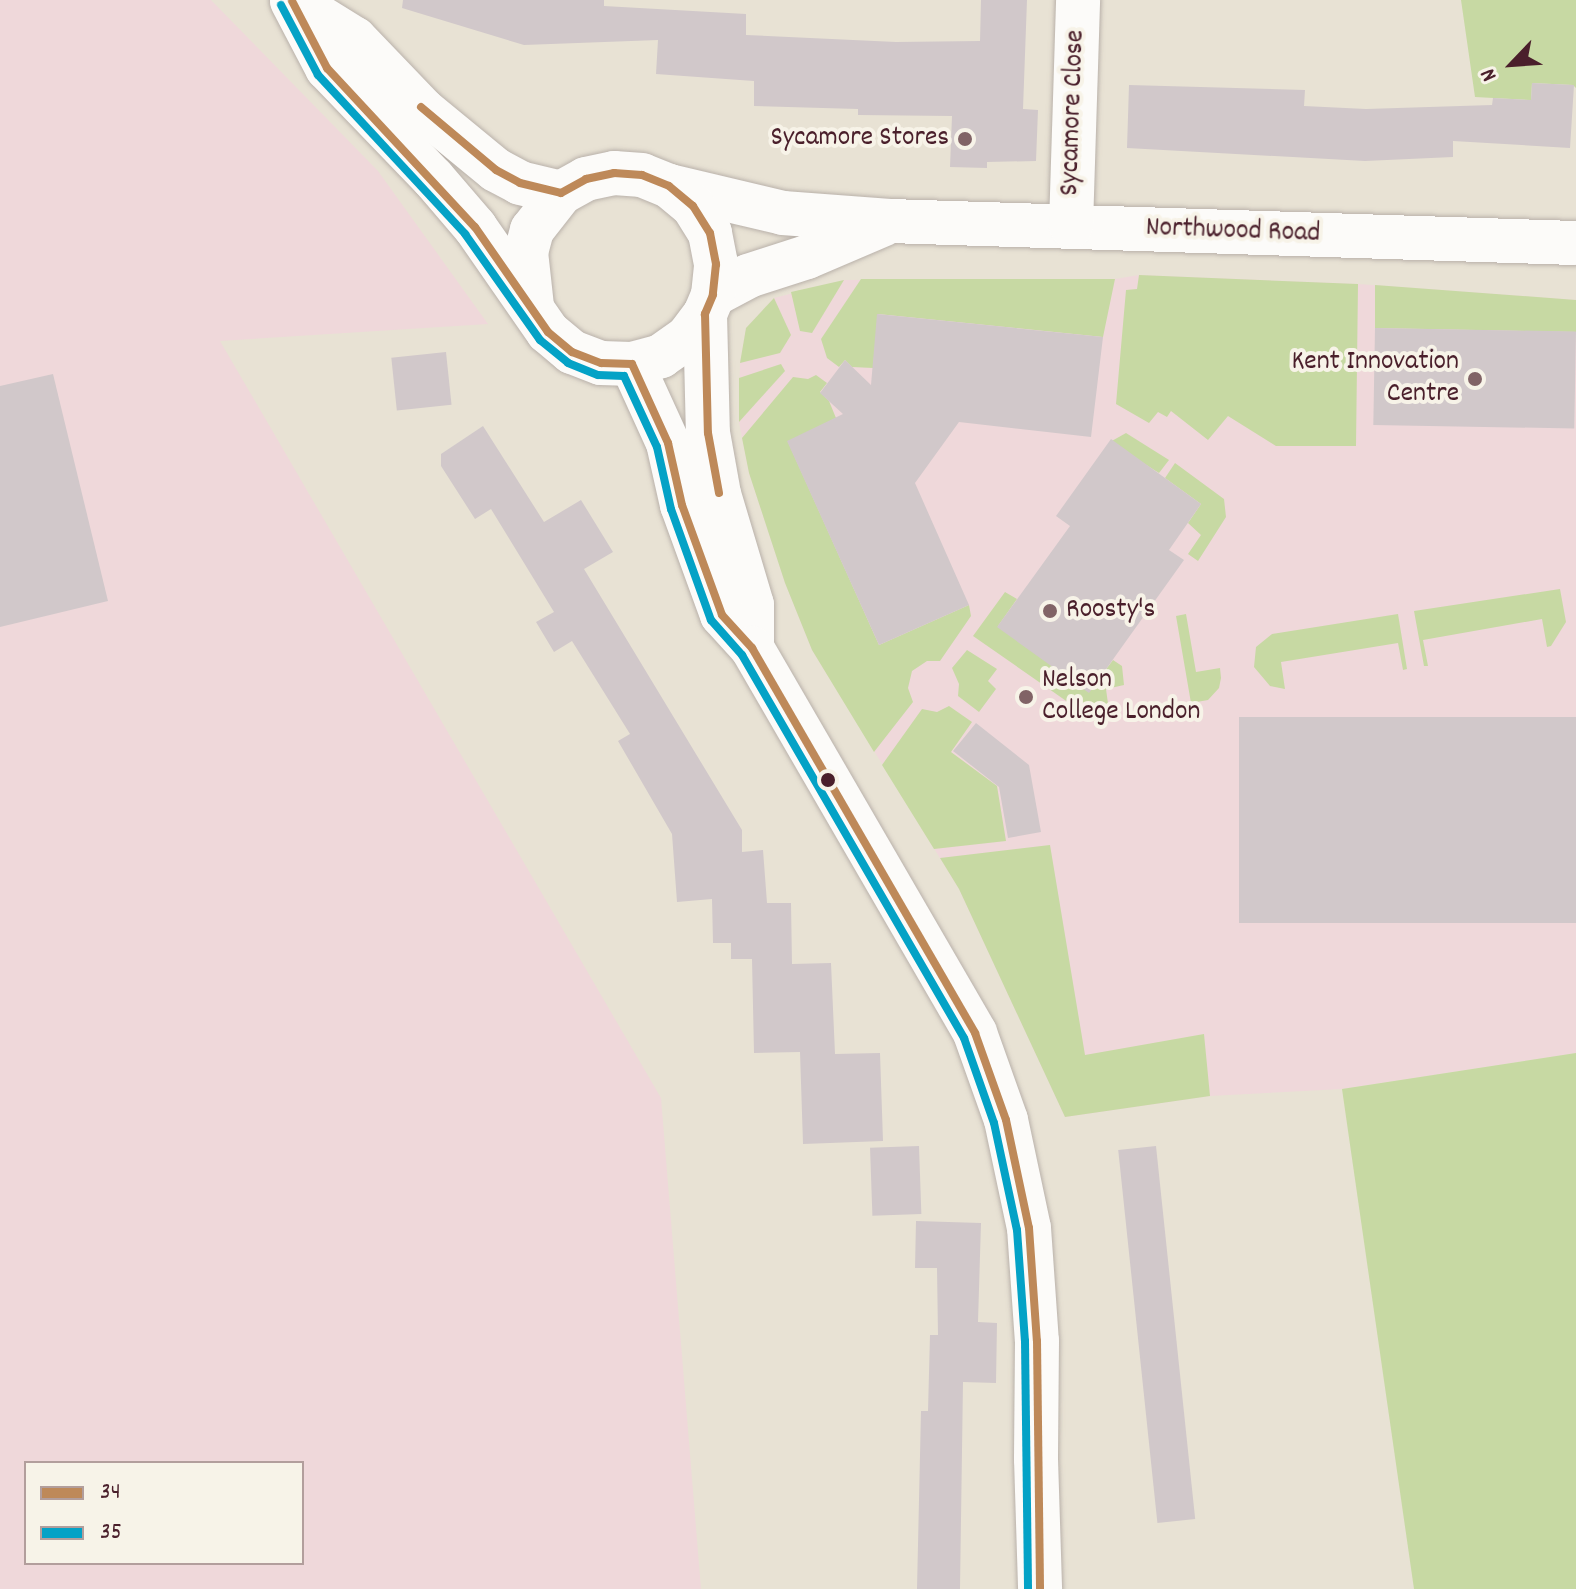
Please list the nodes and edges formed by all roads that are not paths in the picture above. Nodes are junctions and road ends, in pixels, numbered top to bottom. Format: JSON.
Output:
{"nodes":[{"id":1,"x":292,"y":0,"type":"edge"},
{"id":2,"x":1078,"y":0,"type":"edge"},
{"id":3,"x":669,"y":186,"type":"junction"},
{"id":4,"x":561,"y":193,"type":"junction"},
{"id":5,"x":890,"y":221,"type":"junction"},
{"id":6,"x":1071,"y":226,"type":"junction"},
{"id":7,"x":1576,"y":243,"type":"edge"},
{"id":8,"x":709,"y":305,"type":"junction"},
{"id":9,"x":532,"y":306,"type":"junction"},
{"id":10,"x":632,"y":364,"type":"junction"},
{"id":11,"x":752,"y":648,"type":"junction"},
{"id":12,"x":1040,"y":1589,"type":"edge"}],
"edges":[{"from":1,"to":4,"type":"main road"},
{"from":1,"to":9,"type":"main road"},
{"from":2,"to":6,"type":"main road","name":"Sycamore Close"},
{"from":3,"to":4,"type":"main road"},
{"from":3,"to":5,"type":"main road","name":"Northwood Road"},
{"from":3,"to":8,"type":"main road"},
{"from":4,"to":9,"type":"main road"},
{"from":5,"to":6,"type":"main road","name":"Northwood Road"},
{"from":5,"to":8,"type":"main road","name":"Northwood Road"},
{"from":6,"to":7,"type":"main road","name":"Northwood Road"},
{"from":8,"to":10,"type":"main road"},
{"from":8,"to":11,"type":"main road"},
{"from":9,"to":10,"type":"main road"},
{"from":10,"to":11,"type":"main road"},
{"from":11,"to":12,"type":"main road"}]}
